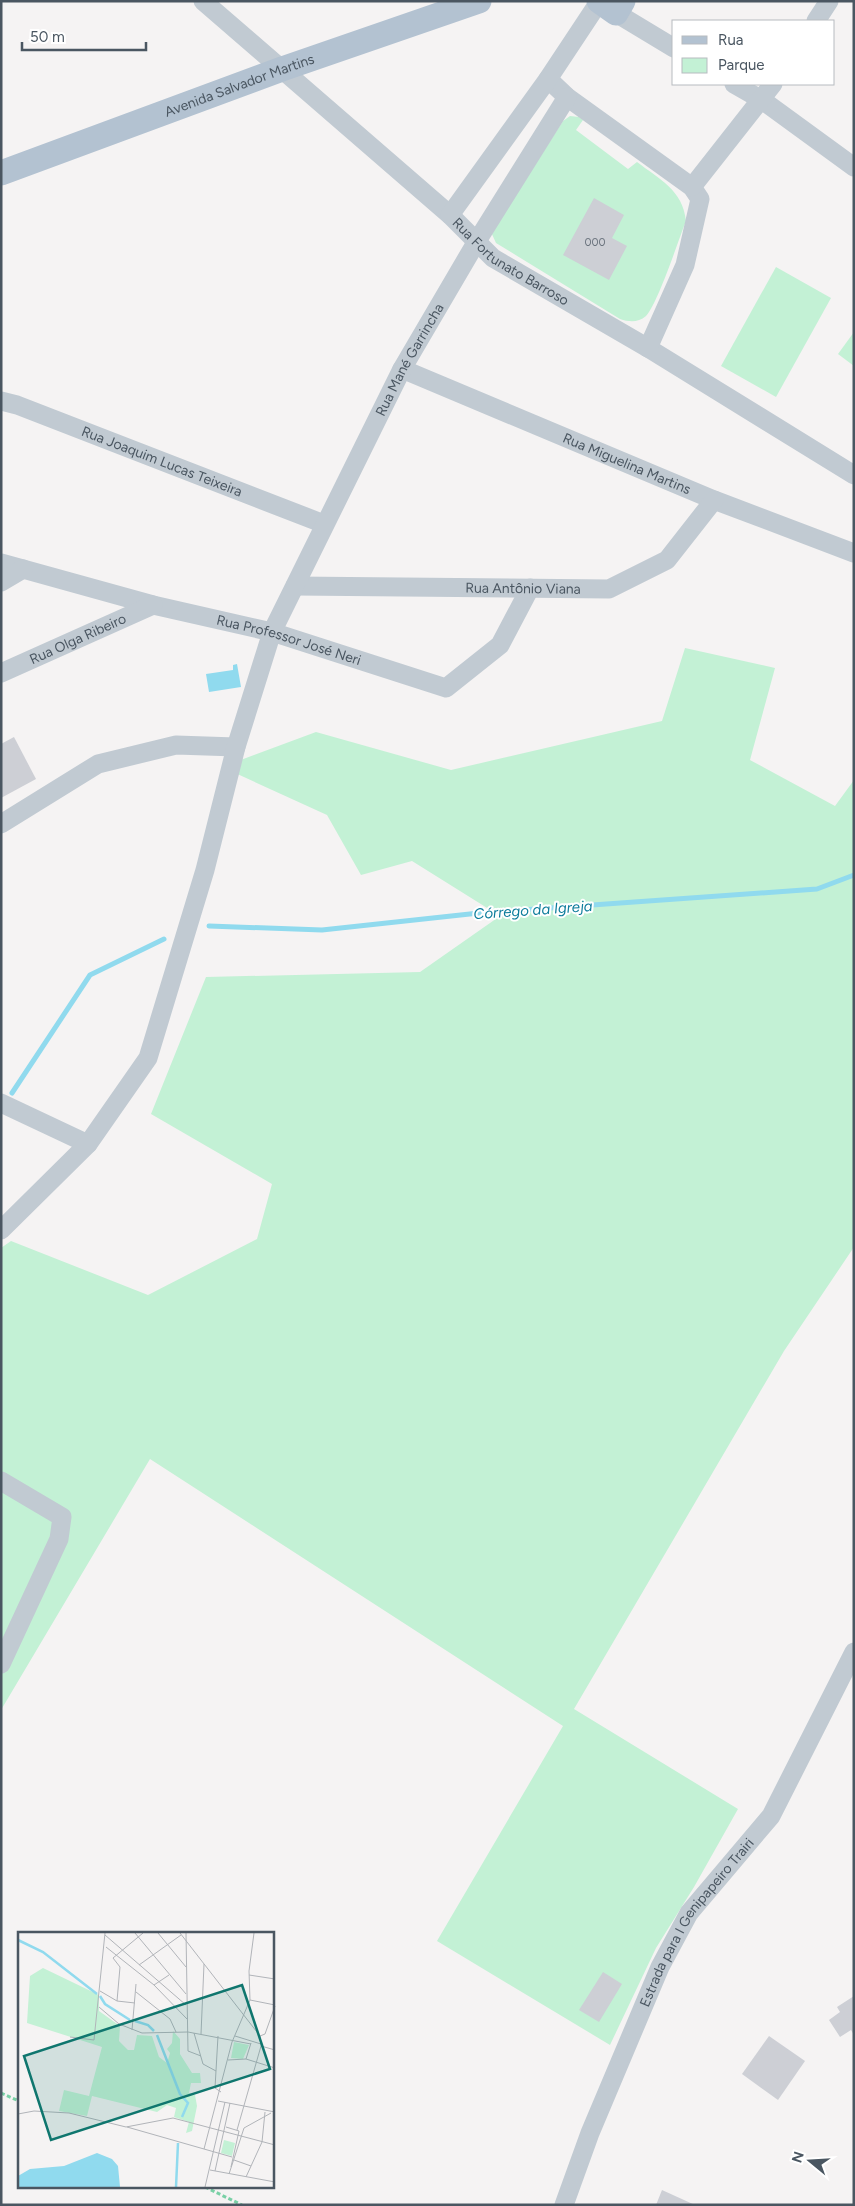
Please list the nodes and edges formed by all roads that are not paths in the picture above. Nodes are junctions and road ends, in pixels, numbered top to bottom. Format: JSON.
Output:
{"nodes":[{"id":1,"x":203,"y":1,"type":"edge"},
{"id":2,"x":479,"y":1,"type":"edge"},
{"id":3,"x":829,"y":1,"type":"edge"},
{"id":4,"x":607,"y":4,"type":"edge"},
{"id":5,"x":817,"y":20,"type":"edge"},
{"id":6,"x":672,"y":47,"type":"edge"},
{"id":7,"x":282,"y":68,"type":"junction"},
{"id":8,"x":548,"y":79,"type":"junction"},
{"id":9,"x":736,"y":85,"type":"edge"},
{"id":10,"x":772,"y":85,"type":"edge"},
{"id":11,"x":567,"y":97,"type":"junction"},
{"id":12,"x":762,"y":100,"type":"junction"},
{"id":13,"x":854,"y":167,"type":"edge"},
{"id":14,"x":1,"y":172,"type":"edge"},
{"id":15,"x":692,"y":187,"type":"junction"},
{"id":16,"x":450,"y":215,"type":"junction"},
{"id":17,"x":477,"y":241,"type":"junction"},
{"id":18,"x":648,"y":348,"type":"junction"},
{"id":19,"x":402,"y":369,"type":"junction"},
{"id":20,"x":1,"y":401,"type":"edge"},
{"id":21,"x":854,"y":475,"type":"edge"},
{"id":22,"x":714,"y":500,"type":"junction"},
{"id":23,"x":324,"y":524,"type":"junction"},
{"id":24,"x":854,"y":553,"type":"edge"},
{"id":25,"x":1,"y":563,"type":"edge"},
{"id":26,"x":23,"y":569,"type":"junction"},
{"id":27,"x":1,"y":582,"type":"edge"},
{"id":28,"x":295,"y":586,"type":"junction"},
{"id":29,"x":530,"y":588,"type":"junction"},
{"id":30,"x":152,"y":605,"type":"junction"},
{"id":31,"x":272,"y":632,"type":"junction"},
{"id":32,"x":1,"y":673,"type":"edge"},
{"id":33,"x":236,"y":747,"type":"junction"},
{"id":34,"x":1,"y":824,"type":"edge"},
{"id":35,"x":1,"y":1103,"type":"edge"},
{"id":36,"x":88,"y":1144,"type":"junction"},
{"id":37,"x":1,"y":1230,"type":"edge"},
{"id":38,"x":1,"y":1481,"type":"edge"},
{"id":39,"x":854,"y":1652,"type":"edge"},
{"id":40,"x":1,"y":1664,"type":"edge"},
{"id":41,"x":564,"y":2205,"type":"edge"}],
"edges":[{"from":1,"to":7,"type":"street","name":"Rua Fortunato Barroso"},
{"from":2,"to":7,"type":"main road","name":"Avenida Salvador Martins"},
{"from":3,"to":5,"type":"street"},
{"from":4,"to":6,"type":"street"},
{"from":4,"to":8,"type":"street"},
{"from":7,"to":14,"type":"main road","name":"Avenida Salvador Martins"},
{"from":7,"to":16,"type":"street","name":"Rua Fortunato Barroso"},
{"from":8,"to":11,"type":"street"},
{"from":8,"to":16,"type":"street"},
{"from":9,"to":12,"type":"street"},
{"from":10,"to":12,"type":"street"},
{"from":11,"to":15,"type":"street"},
{"from":11,"to":17,"type":"street","name":"Rua Mané Garrincha"},
{"from":12,"to":13,"type":"street"},
{"from":12,"to":15,"type":"street"},
{"from":15,"to":18,"type":"street"},
{"from":16,"to":17,"type":"street","name":"Rua Fortunato Barroso"},
{"from":17,"to":18,"type":"street","name":"Rua Fortunato Barroso"},
{"from":17,"to":19,"type":"street","name":"Rua Mané Garrincha"},
{"from":18,"to":21,"type":"street","name":"Rua Fortunato Barroso"},
{"from":19,"to":22,"type":"street","name":"Rua Miguelina Martins"},
{"from":19,"to":23,"type":"street","name":"Rua Mané Garrincha"},
{"from":20,"to":23,"type":"street","name":"Rua Joaquim Lucas Teixeira"},
{"from":22,"to":24,"type":"street","name":"Rua Miguelina Martins"},
{"from":22,"to":29,"type":"street","name":"Rua Antônio Viana"},
{"from":23,"to":28,"type":"street","name":"Rua Mané Garrincha"},
{"from":25,"to":26,"type":"street","name":"Rua Professor José Neri"},
{"from":26,"to":27,"type":"street"},
{"from":26,"to":30,"type":"street","name":"Rua Professor José Neri"},
{"from":28,"to":29,"type":"street","name":"Rua Antônio Viana"},
{"from":28,"to":31,"type":"street","name":"Rua Mané Garrincha"},
{"from":29,"to":31,"type":"street","name":"Rua Professor José Neri"},
{"from":30,"to":31,"type":"street","name":"Rua Professor José Neri"},
{"from":30,"to":32,"type":"street","name":"Rua Olga Ribeiro"},
{"from":31,"to":33,"type":"street","name":"Rua Mané Garrincha"},
{"from":33,"to":34,"type":"street"},
{"from":33,"to":36,"type":"street","name":"Rua Mané Garrincha"},
{"from":35,"to":36,"type":"street"},
{"from":36,"to":37,"type":"street","name":"Rua Mané Garrincha"},
{"from":38,"to":40,"type":"street"},
{"from":39,"to":41,"type":"street","name":"Estrada para I Genipapeiro Trairi"}]}
